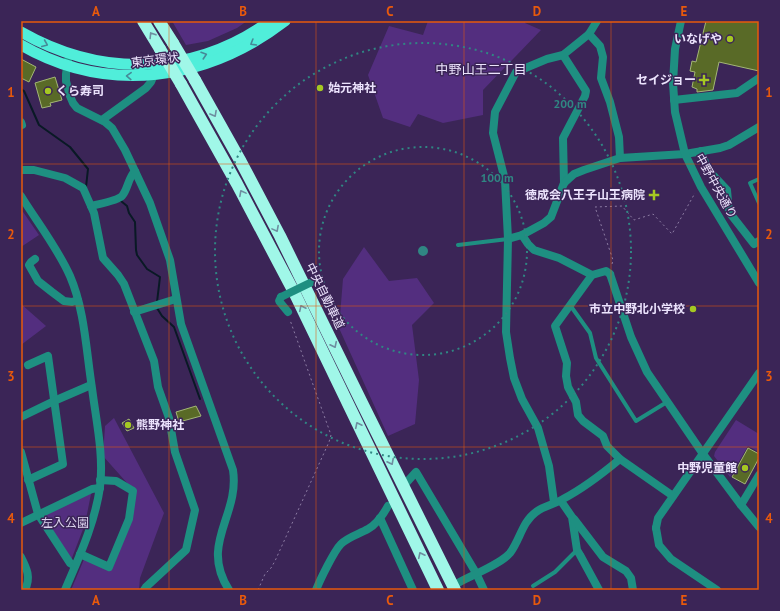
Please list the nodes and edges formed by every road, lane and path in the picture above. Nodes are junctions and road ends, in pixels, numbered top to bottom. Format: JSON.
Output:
{"nodes":[{"id":1,"x":143,"y":21,"type":"edge"},
{"id":2,"x":160,"y":21,"type":"edge"},
{"id":3,"x":270,"y":21,"type":"edge"},
{"id":4,"x":285,"y":21,"type":"edge"},
{"id":5,"x":597,"y":21,"type":"edge"},
{"id":6,"x":681,"y":21,"type":"edge"},
{"id":7,"x":21,"y":32,"type":"edge"},
{"id":8,"x":589,"y":34,"type":"junction"},
{"id":9,"x":21,"y":45,"type":"edge"},
{"id":10,"x":70,"y":54,"type":"junction"},
{"id":11,"x":563,"y":55,"type":"junction"},
{"id":12,"x":66,"y":65,"type":"junction"},
{"id":13,"x":154,"y":75,"type":"junction"},
{"id":14,"x":759,"y":78,"type":"edge"},
{"id":15,"x":674,"y":100,"type":"junction"},
{"id":16,"x":102,"y":120,"type":"junction"},
{"id":17,"x":759,"y":127,"type":"edge"},
{"id":18,"x":701,"y":151,"type":"junction"},
{"id":19,"x":685,"y":154,"type":"junction"},
{"id":20,"x":620,"y":158,"type":"junction"},
{"id":21,"x":21,"y":170,"type":"edge"},
{"id":22,"x":135,"y":171,"type":"junction"},
{"id":23,"x":759,"y":179,"type":"edge"},
{"id":24,"x":564,"y":183,"type":"junction"},
{"id":25,"x":701,"y":187,"type":"junction"},
{"id":26,"x":21,"y":196,"type":"edge"},
{"id":27,"x":759,"y":203,"type":"edge"},
{"id":28,"x":91,"y":206,"type":"junction"},
{"id":29,"x":522,"y":235,"type":"junction"},
{"id":30,"x":508,"y":239,"type":"junction"},
{"id":31,"x":759,"y":241,"type":"edge"},
{"id":32,"x":458,"y":245,"type":"dead end"},
{"id":33,"x":35,"y":259,"type":"dead end"},
{"id":34,"x":610,"y":274,"type":"junction"},
{"id":35,"x":592,"y":275,"type":"junction"},
{"id":36,"x":316,"y":280,"type":"dead end"},
{"id":37,"x":759,"y":283,"type":"edge"},
{"id":38,"x":176,"y":299,"type":"junction"},
{"id":39,"x":78,"y":300,"type":"junction"},
{"id":40,"x":570,"y":304,"type":"junction"},
{"id":41,"x":134,"y":312,"type":"junction"},
{"id":42,"x":288,"y":312,"type":"joint"},
{"id":43,"x":28,"y":366,"type":"dead end"},
{"id":44,"x":759,"y":373,"type":"edge"},
{"id":45,"x":91,"y":385,"type":"junction"},
{"id":46,"x":54,"y":401,"type":"junction"},
{"id":47,"x":667,"y":401,"type":"junction"},
{"id":48,"x":21,"y":417,"type":"edge"},
{"id":49,"x":21,"y":452,"type":"edge"},
{"id":50,"x":703,"y":454,"type":"junction"},
{"id":51,"x":620,"y":459,"type":"junction"},
{"id":52,"x":759,"y":475,"type":"edge"},
{"id":53,"x":28,"y":480,"type":"junction"},
{"id":54,"x":407,"y":482,"type":"dead end"},
{"id":55,"x":100,"y":484,"type":"junction"},
{"id":56,"x":673,"y":496,"type":"junction"},
{"id":57,"x":557,"y":502,"type":"junction"},
{"id":58,"x":741,"y":505,"type":"junction"},
{"id":59,"x":388,"y":506,"type":"dead end"},
{"id":60,"x":38,"y":514,"type":"junction"},
{"id":61,"x":572,"y":517,"type":"junction"},
{"id":62,"x":380,"y":518,"type":"junction"},
{"id":63,"x":21,"y":523,"type":"edge"},
{"id":64,"x":759,"y":527,"type":"edge"},
{"id":65,"x":577,"y":550,"type":"junction"},
{"id":66,"x":80,"y":554,"type":"junction"},
{"id":67,"x":21,"y":557,"type":"edge"},
{"id":68,"x":75,"y":566,"type":"junction"},
{"id":69,"x":476,"y":573,"type":"junction"},
{"id":70,"x":456,"y":586,"type":"edge"},
{"id":71,"x":533,"y":586,"type":"dead end"},
{"id":72,"x":25,"y":590,"type":"edge"},
{"id":73,"x":65,"y":590,"type":"edge"},
{"id":74,"x":144,"y":590,"type":"edge"},
{"id":75,"x":229,"y":590,"type":"edge"},
{"id":76,"x":258,"y":590,"type":"edge"},
{"id":77,"x":316,"y":590,"type":"edge"},
{"id":78,"x":413,"y":590,"type":"edge"},
{"id":79,"x":438,"y":590,"type":"edge"},
{"id":80,"x":484,"y":590,"type":"edge"},
{"id":81,"x":599,"y":590,"type":"edge"},
{"id":82,"x":632,"y":590,"type":"edge"},
{"id":83,"x":717,"y":590,"type":"edge"}],
"edges":[{"from":79,"to":1,"type":"highway","one_way":true,"bridge":true},
{"from":2,"to":70,"type":"highway","name":"中央自動車道","one_way":true,"bridge":true},
{"from":10,"to":3,"type":"highway","name":"東京環状","one_way":true},
{"from":4,"to":13,"type":"highway","name":"東京環状","one_way":true},
{"from":5,"to":8,"type":"street"},
{"from":6,"to":15,"type":"street","name":"中野中央通り"},
{"from":7,"to":10,"type":"highway","name":"東京環状","one_way":true},
{"from":8,"to":11,"type":"street"},
{"from":8,"to":20,"type":"street"},
{"from":9,"to":12,"type":"highway","name":"東京環状"},
{"from":10,"to":12,"type":"street"},
{"from":11,"to":24,"type":"street"},
{"from":11,"to":30,"type":"street"},
{"from":13,"to":12,"type":"highway","name":"東京環状","one_way":true},
{"from":12,"to":16,"type":"street"},
{"from":13,"to":16,"type":"street"},
{"from":14,"to":15,"type":"street"},
{"from":15,"to":19,"type":"street","name":"中野中央通り"},
{"from":16,"to":22,"type":"street"},
{"from":17,"to":18,"type":"street"},
{"from":18,"to":19,"type":"street"},
{"from":18,"to":31,"type":"street"},
{"from":19,"to":20,"type":"street"},
{"from":19,"to":25,"type":"street","name":"中野中央通り"},
{"from":20,"to":24,"type":"street"},
{"from":21,"to":28,"type":"street"},
{"from":22,"to":28,"type":"street"},
{"from":22,"to":38,"type":"street"},
{"from":23,"to":27,"type":"lane"},
{"from":24,"to":29,"type":"street"},
{"from":25,"to":34,"type":"path"},
{"from":25,"to":37,"type":"street","name":"中野中央通り"},
{"from":26,"to":39,"type":"street"},
{"from":28,"to":41,"type":"street"},
{"from":29,"to":30,"type":"street"},
{"from":29,"to":35,"type":"street"},
{"from":30,"to":32,"type":"lane"},
{"from":30,"to":57,"type":"street"},
{"from":33,"to":39,"type":"street"},
{"from":34,"to":35,"type":"street"},
{"from":34,"to":47,"type":"street"},
{"from":35,"to":40,"type":"street"},
{"from":36,"to":42,"type":"street","bridge":true},
{"from":38,"to":41,"type":"street"},
{"from":38,"to":75,"type":"street"},
{"from":39,"to":45,"type":"street"},
{"from":40,"to":47,"type":"lane"},
{"from":40,"to":51,"type":"street"},
{"from":41,"to":74,"type":"street"},
{"from":42,"to":76,"type":"path"},
{"from":43,"to":46,"type":"street"},
{"from":44,"to":50,"type":"street"},
{"from":45,"to":46,"type":"street"},
{"from":45,"to":55,"type":"street"},
{"from":46,"to":48,"type":"street"},
{"from":46,"to":53,"type":"street"},
{"from":47,"to":50,"type":"street"},
{"from":49,"to":53,"type":"street"},
{"from":50,"to":56,"type":"street"},
{"from":50,"to":58,"type":"street"},
{"from":51,"to":56,"type":"street"},
{"from":51,"to":57,"type":"street"},
{"from":52,"to":58,"type":"street"},
{"from":53,"to":60,"type":"street"},
{"from":54,"to":69,"type":"street"},
{"from":55,"to":60,"type":"street"},
{"from":55,"to":66,"type":"street"},
{"from":55,"to":66,"type":"street"},
{"from":56,"to":83,"type":"street"},
{"from":57,"to":61,"type":"street"},
{"from":57,"to":69,"type":"street"},
{"from":58,"to":64,"type":"street"},
{"from":59,"to":62,"type":"street"},
{"from":60,"to":63,"type":"street"},
{"from":60,"to":68,"type":"street"},
{"from":61,"to":65,"type":"street"},
{"from":61,"to":82,"type":"street"},
{"from":62,"to":77,"type":"street"},
{"from":62,"to":78,"type":"street"},
{"from":65,"to":71,"type":"lane"},
{"from":65,"to":81,"type":"street"},
{"from":66,"to":68,"type":"street"},
{"from":67,"to":72,"type":"street"},
{"from":68,"to":73,"type":"street"},
{"from":69,"to":70,"type":"street"},
{"from":69,"to":80,"type":"street"}]}
